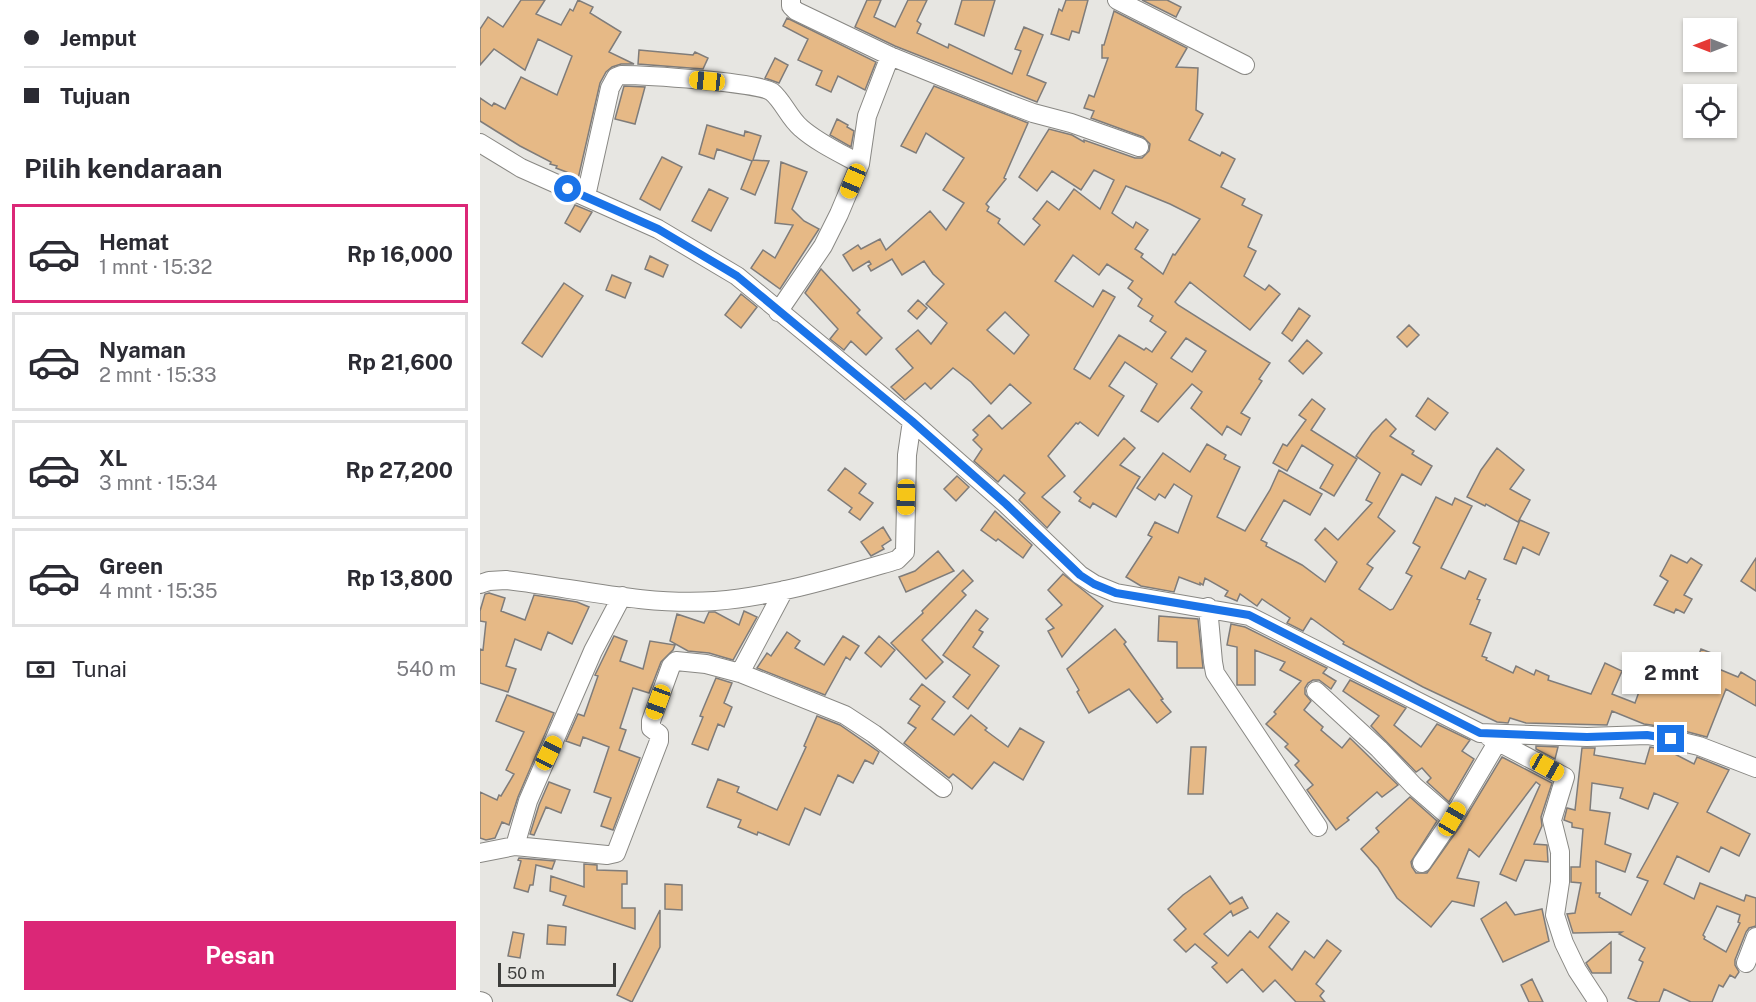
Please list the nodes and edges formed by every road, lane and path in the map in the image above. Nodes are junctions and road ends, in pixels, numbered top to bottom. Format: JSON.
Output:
{"nodes":[{"id":1,"x":791,"y":0,"type":"edge"},
{"id":2,"x":1117,"y":0,"type":"edge"},
{"id":3,"x":890,"y":56,"type":"junction"},
{"id":4,"x":1245,"y":65,"type":"dead end"},
{"id":5,"x":480,"y":143,"type":"edge"},
{"id":6,"x":1139,"y":147,"type":"dead end"},
{"id":7,"x":860,"y":164,"type":"junction"},
{"id":8,"x":585,"y":196,"type":"junction"},
{"id":9,"x":778,"y":312,"type":"junction"},
{"id":10,"x":912,"y":421,"type":"junction"},
{"id":11,"x":483,"y":577,"type":"edge"},
{"id":12,"x":784,"y":590,"type":"junction"},
{"id":13,"x":622,"y":596,"type":"junction"},
{"id":14,"x":1208,"y":607,"type":"junction"},
{"id":15,"x":740,"y":673,"type":"junction"},
{"id":16,"x":1316,"y":691,"type":"dead end"},
{"id":17,"x":1480,"y":733,"type":"junction"},
{"id":18,"x":1498,"y":741,"type":"junction"},
{"id":19,"x":1756,"y":768,"type":"edge"},
{"id":20,"x":944,"y":788,"type":"dead end"},
{"id":21,"x":1452,"y":819,"type":"junction"},
{"id":22,"x":1318,"y":827,"type":"dead end"},
{"id":23,"x":515,"y":846,"type":"junction"},
{"id":24,"x":480,"y":853,"type":"edge"},
{"id":25,"x":1422,"y":863,"type":"dead end"},
{"id":26,"x":1756,"y":937,"type":"edge"},
{"id":27,"x":1746,"y":963,"type":"dead end"},
{"id":28,"x":1598,"y":1002,"type":"edge"}],
"edges":[{"from":1,"to":3,"type":"street"},
{"from":2,"to":4,"type":"street"},
{"from":3,"to":6,"type":"street"},
{"from":3,"to":7,"type":"street"},
{"from":5,"to":8,"type":"street"},
{"from":7,"to":8,"type":"street"},
{"from":7,"to":9,"type":"street"},
{"from":8,"to":9,"type":"street"},
{"from":9,"to":10,"type":"street"},
{"from":10,"to":12,"type":"street"},
{"from":10,"to":14,"type":"street"},
{"from":11,"to":13,"type":"street"},
{"from":12,"to":13,"type":"street"},
{"from":12,"to":15,"type":"street"},
{"from":13,"to":23,"type":"street"},
{"from":14,"to":17,"type":"street"},
{"from":14,"to":22,"type":"street"},
{"from":15,"to":20,"type":"street"},
{"from":15,"to":23,"type":"street"},
{"from":16,"to":21,"type":"street"},
{"from":17,"to":18,"type":"street"},
{"from":17,"to":19,"type":"street"},
{"from":18,"to":21,"type":"street"},
{"from":18,"to":28,"type":"street"},
{"from":21,"to":25,"type":"street"},
{"from":23,"to":24,"type":"street"},
{"from":26,"to":27,"type":"street"}]}
